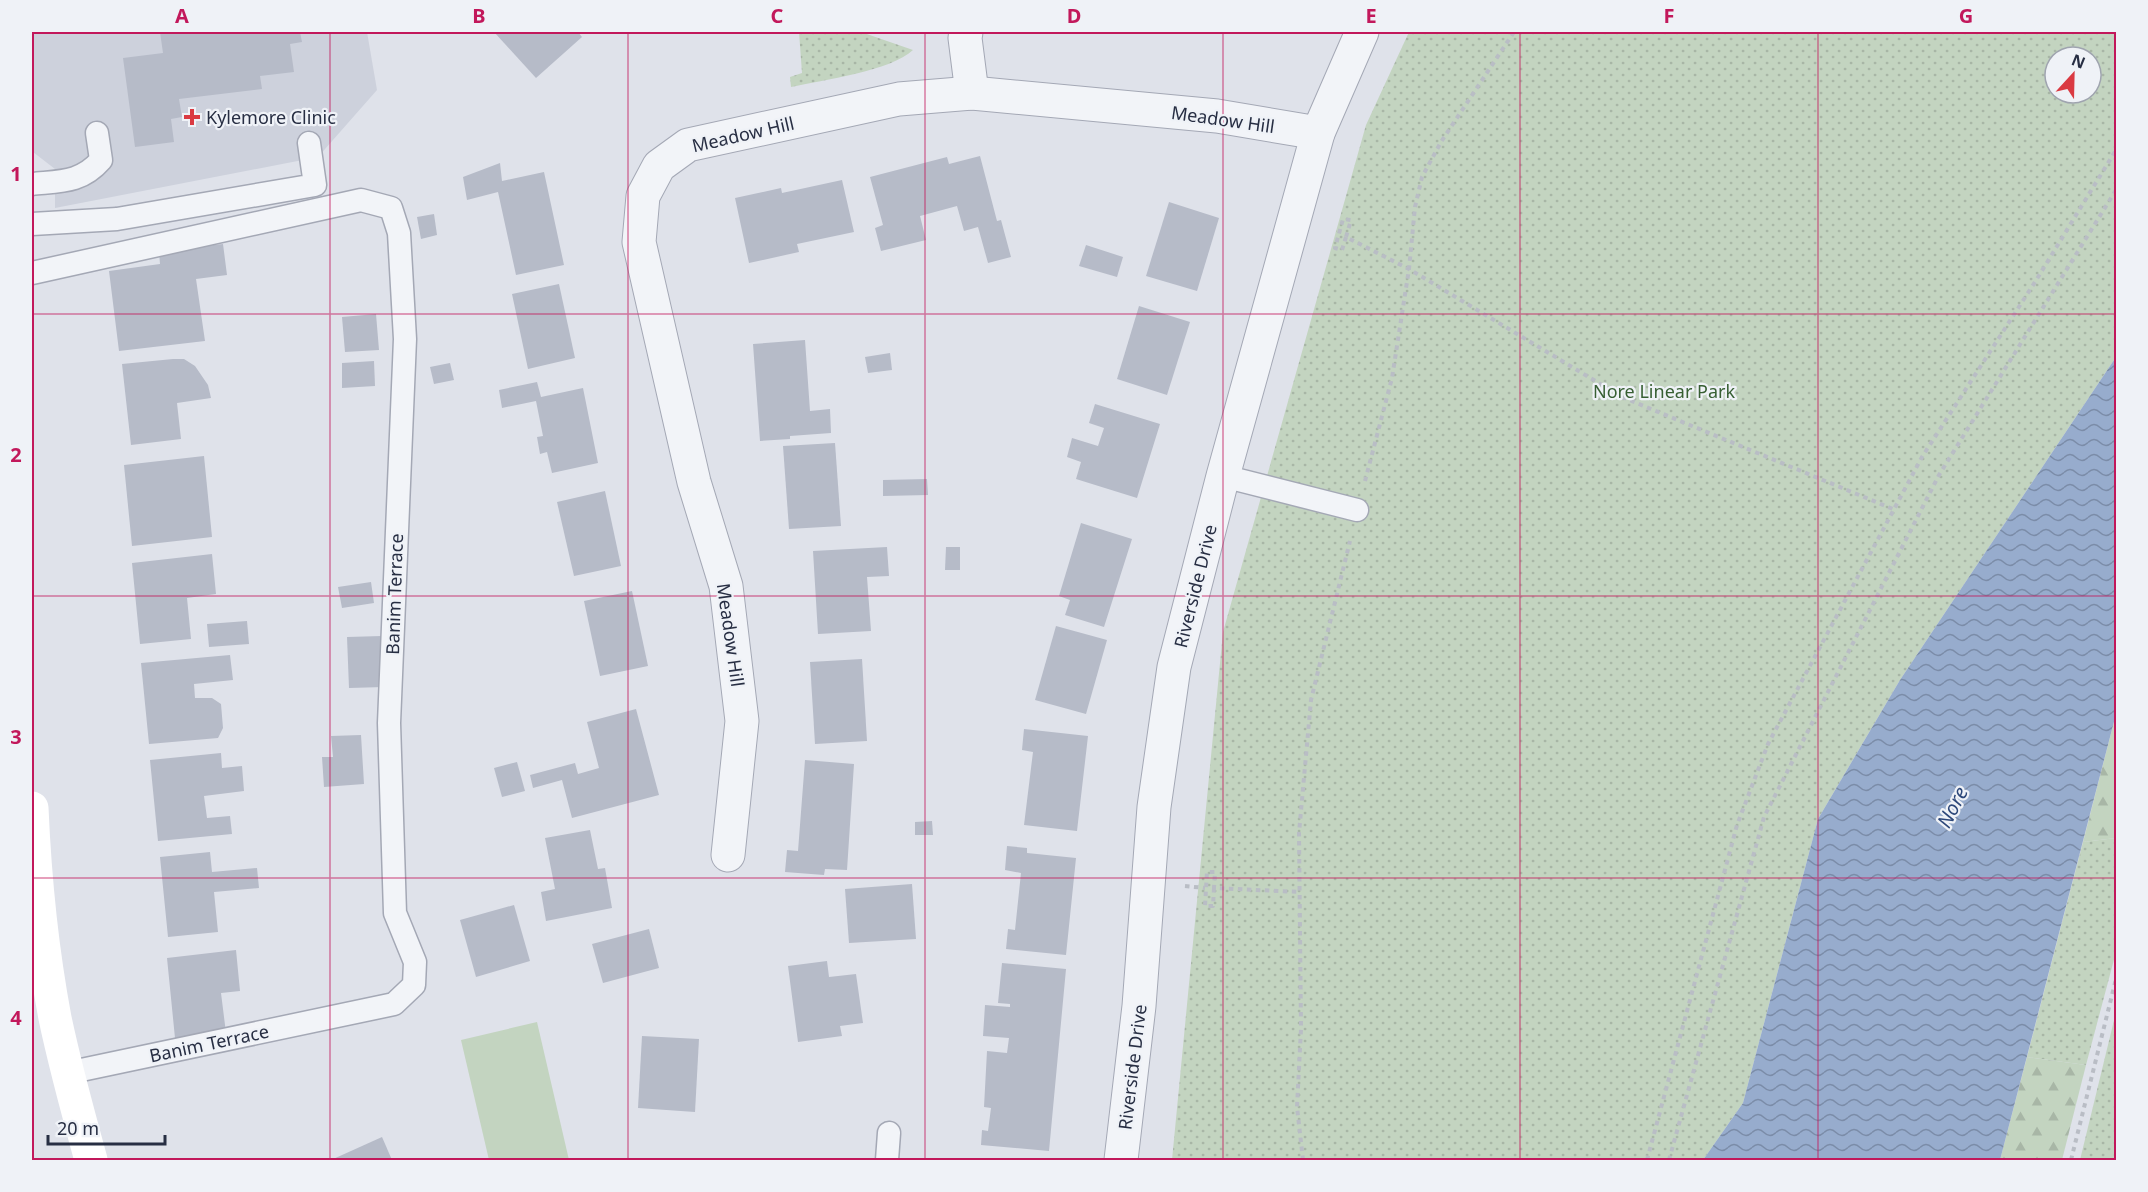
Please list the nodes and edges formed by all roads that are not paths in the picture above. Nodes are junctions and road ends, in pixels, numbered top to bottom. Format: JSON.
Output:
{"nodes":[{"id":1,"x":966,"y":32,"type":"edge"},
{"id":2,"x":1362,"y":32,"type":"edge"},
{"id":3,"x":972,"y":93,"type":"junction"},
{"id":4,"x":97,"y":133,"type":"dead end"},
{"id":5,"x":1318,"y":133,"type":"junction"},
{"id":6,"x":309,"y":143,"type":"dead end"},
{"id":7,"x":32,"y":183,"type":"edge"},
{"id":8,"x":32,"y":224,"type":"edge"},
{"id":9,"x":32,"y":273,"type":"edge"},
{"id":10,"x":1223,"y":476,"type":"junction"},
{"id":11,"x":1357,"y":510,"type":"road end"},
{"id":12,"x":32,"y":828,"type":"edge"},
{"id":13,"x":728,"y":855,"type":"dead end"},
{"id":14,"x":37,"y":936,"type":"edge"},
{"id":15,"x":67,"y":1072,"type":"junction"},
{"id":16,"x":889,"y":1133,"type":"dead end"},
{"id":17,"x":92,"y":1161,"type":"edge"},
{"id":18,"x":887,"y":1161,"type":"edge"},
{"id":19,"x":1121,"y":1161,"type":"edge"}],
"edges":[{"from":1,"to":3,"type":"street"},
{"from":2,"to":5,"type":"street","name":"Riverside Drive"},
{"from":3,"to":5,"type":"street","name":"Meadow Hill"},
{"from":3,"to":13,"type":"street","name":"Meadow Hill"},
{"from":4,"to":7,"type":"lane"},
{"from":5,"to":10,"type":"street","name":"Riverside Drive"},
{"from":6,"to":8,"type":"lane"},
{"from":9,"to":15,"type":"lane","name":"Banim Terrace"},
{"from":10,"to":11,"type":"lane"},
{"from":10,"to":19,"type":"street","name":"Riverside Drive"},
{"from":12,"to":14,"type":"main road"},
{"from":14,"to":15,"type":"main road"},
{"from":15,"to":17,"type":"main road"},
{"from":16,"to":18,"type":"lane"}]}
